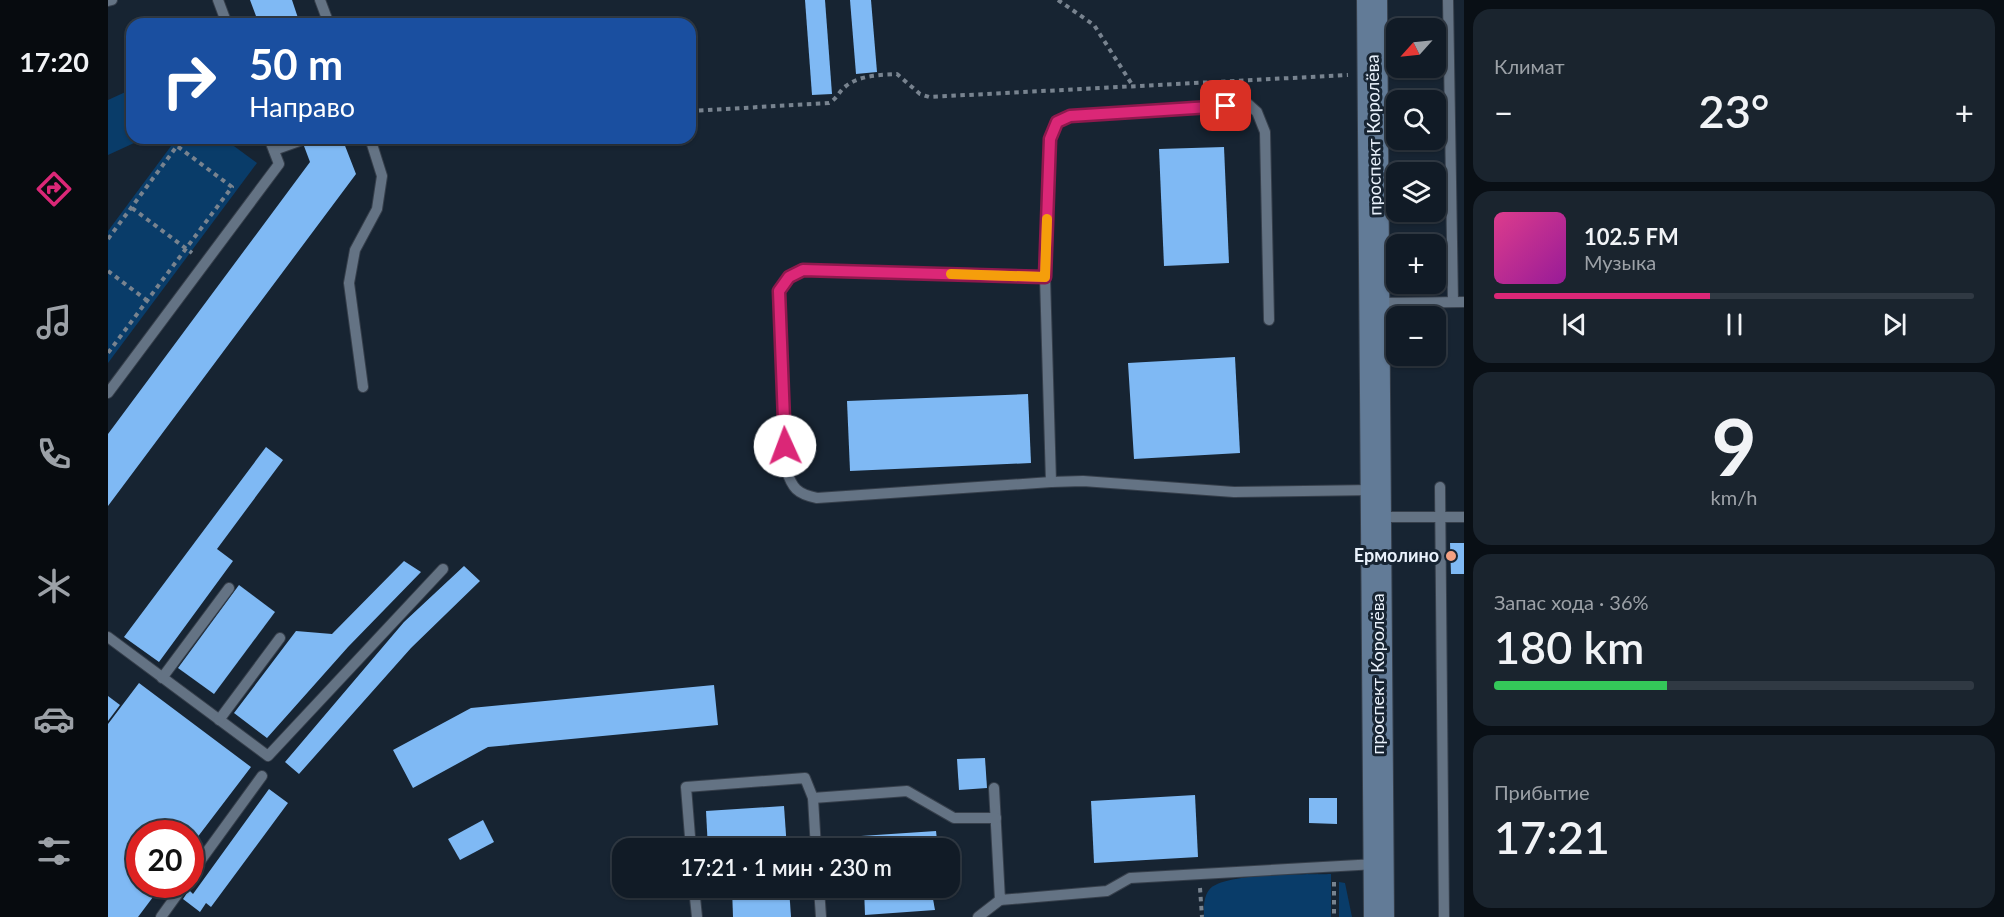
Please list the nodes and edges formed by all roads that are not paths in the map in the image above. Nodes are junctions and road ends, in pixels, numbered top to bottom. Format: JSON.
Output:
{"nodes":[{"id":1,"x":112,"y":0,"type":"edge"},
{"id":2,"x":218,"y":0,"type":"edge"},
{"id":3,"x":320,"y":0,"type":"edge"},
{"id":4,"x":1372,"y":0,"type":"edge"},
{"id":5,"x":1448,"y":0,"type":"edge"},
{"id":6,"x":108,"y":1,"type":"edge"},
{"id":7,"x":225,"y":18,"type":"edge"},
{"id":8,"x":327,"y":18,"type":"edge"},
{"id":9,"x":272,"y":144,"type":"edge"},
{"id":10,"x":291,"y":144,"type":"edge"},
{"id":11,"x":372,"y":144,"type":"edge"},
{"id":12,"x":274,"y":150,"type":"junction"},
{"id":13,"x":1045,"y":277,"type":"junction"},
{"id":14,"x":1459,"y":302,"type":"edge"},
{"id":15,"x":1376,"y":303,"type":"junction"},
{"id":16,"x":1269,"y":320,"type":"dead end"},
{"id":17,"x":363,"y":387,"type":"dead end"},
{"id":18,"x":108,"y":393,"type":"edge"},
{"id":19,"x":1051,"y":482,"type":"junction"},
{"id":20,"x":1440,"y":487,"type":"dead end"},
{"id":21,"x":1377,"y":504,"type":"junction"},
{"id":22,"x":1439,"y":516,"type":"junction"},
{"id":23,"x":1464,"y":517,"type":"edge"},
{"id":24,"x":443,"y":569,"type":"dead end"},
{"id":25,"x":229,"y":588,"type":"dead end"},
{"id":26,"x":108,"y":637,"type":"edge"},
{"id":27,"x":280,"y":638,"type":"dead end"},
{"id":28,"x":162,"y":678,"type":"junction"},
{"id":29,"x":219,"y":720,"type":"junction"},
{"id":30,"x":262,"y":776,"type":"dead end"},
{"id":31,"x":994,"y":788,"type":"dead end"},
{"id":32,"x":813,"y":798,"type":"junction"},
{"id":33,"x":996,"y":818,"type":"junction"},
{"id":34,"x":690,"y":838,"type":"edge"},
{"id":35,"x":815,"y":838,"type":"edge"},
{"id":36,"x":204,"y":856,"type":"edge"},
{"id":37,"x":1379,"y":864,"type":"junction"},
{"id":38,"x":174,"y":898,"type":"edge"},
{"id":39,"x":695,"y":898,"type":"edge"},
{"id":40,"x":820,"y":898,"type":"edge"},
{"id":41,"x":1000,"y":900,"type":"junction"},
{"id":42,"x":160,"y":917,"type":"edge"},
{"id":43,"x":696,"y":917,"type":"edge"},
{"id":44,"x":821,"y":917,"type":"edge"},
{"id":45,"x":978,"y":917,"type":"edge"},
{"id":46,"x":1379,"y":917,"type":"edge"},
{"id":47,"x":1444,"y":917,"type":"edge"}],
"edges":[{"from":1,"to":6,"type":"lane"},
{"from":2,"to":7,"type":"lane"},
{"from":3,"to":8,"type":"lane"},
{"from":4,"to":15,"type":"main road","name":"проспект Королёва"},
{"from":5,"to":14,"type":"lane"},
{"from":9,"to":12,"type":"lane"},
{"from":10,"to":12,"type":"lane"},
{"from":11,"to":17,"type":"lane"},
{"from":12,"to":18,"type":"lane"},
{"from":13,"to":16,"type":"lane"},
{"from":13,"to":19,"type":"lane"},
{"from":13,"to":19,"type":"lane"},
{"from":14,"to":15,"type":"lane"},
{"from":15,"to":21,"type":"main road","name":"проспект Королёва"},
{"from":19,"to":21,"type":"lane"},
{"from":20,"to":22,"type":"lane"},
{"from":21,"to":22,"type":"lane"},
{"from":21,"to":37,"type":"main road","name":"проспект Королёва"},
{"from":22,"to":23,"type":"lane"},
{"from":22,"to":47,"type":"lane"},
{"from":24,"to":29,"type":"lane"},
{"from":25,"to":28,"type":"lane"},
{"from":26,"to":28,"type":"lane"},
{"from":27,"to":29,"type":"lane"},
{"from":28,"to":29,"type":"lane"},
{"from":30,"to":36,"type":"lane"},
{"from":31,"to":33,"type":"lane"},
{"from":32,"to":33,"type":"lane"},
{"from":32,"to":34,"type":"lane"},
{"from":32,"to":35,"type":"lane"},
{"from":33,"to":41,"type":"lane"},
{"from":37,"to":41,"type":"lane"},
{"from":37,"to":46,"type":"main road","name":"проспект Королёва"},
{"from":38,"to":42,"type":"lane"},
{"from":39,"to":43,"type":"lane"},
{"from":40,"to":44,"type":"lane"},
{"from":41,"to":45,"type":"lane"}]}
